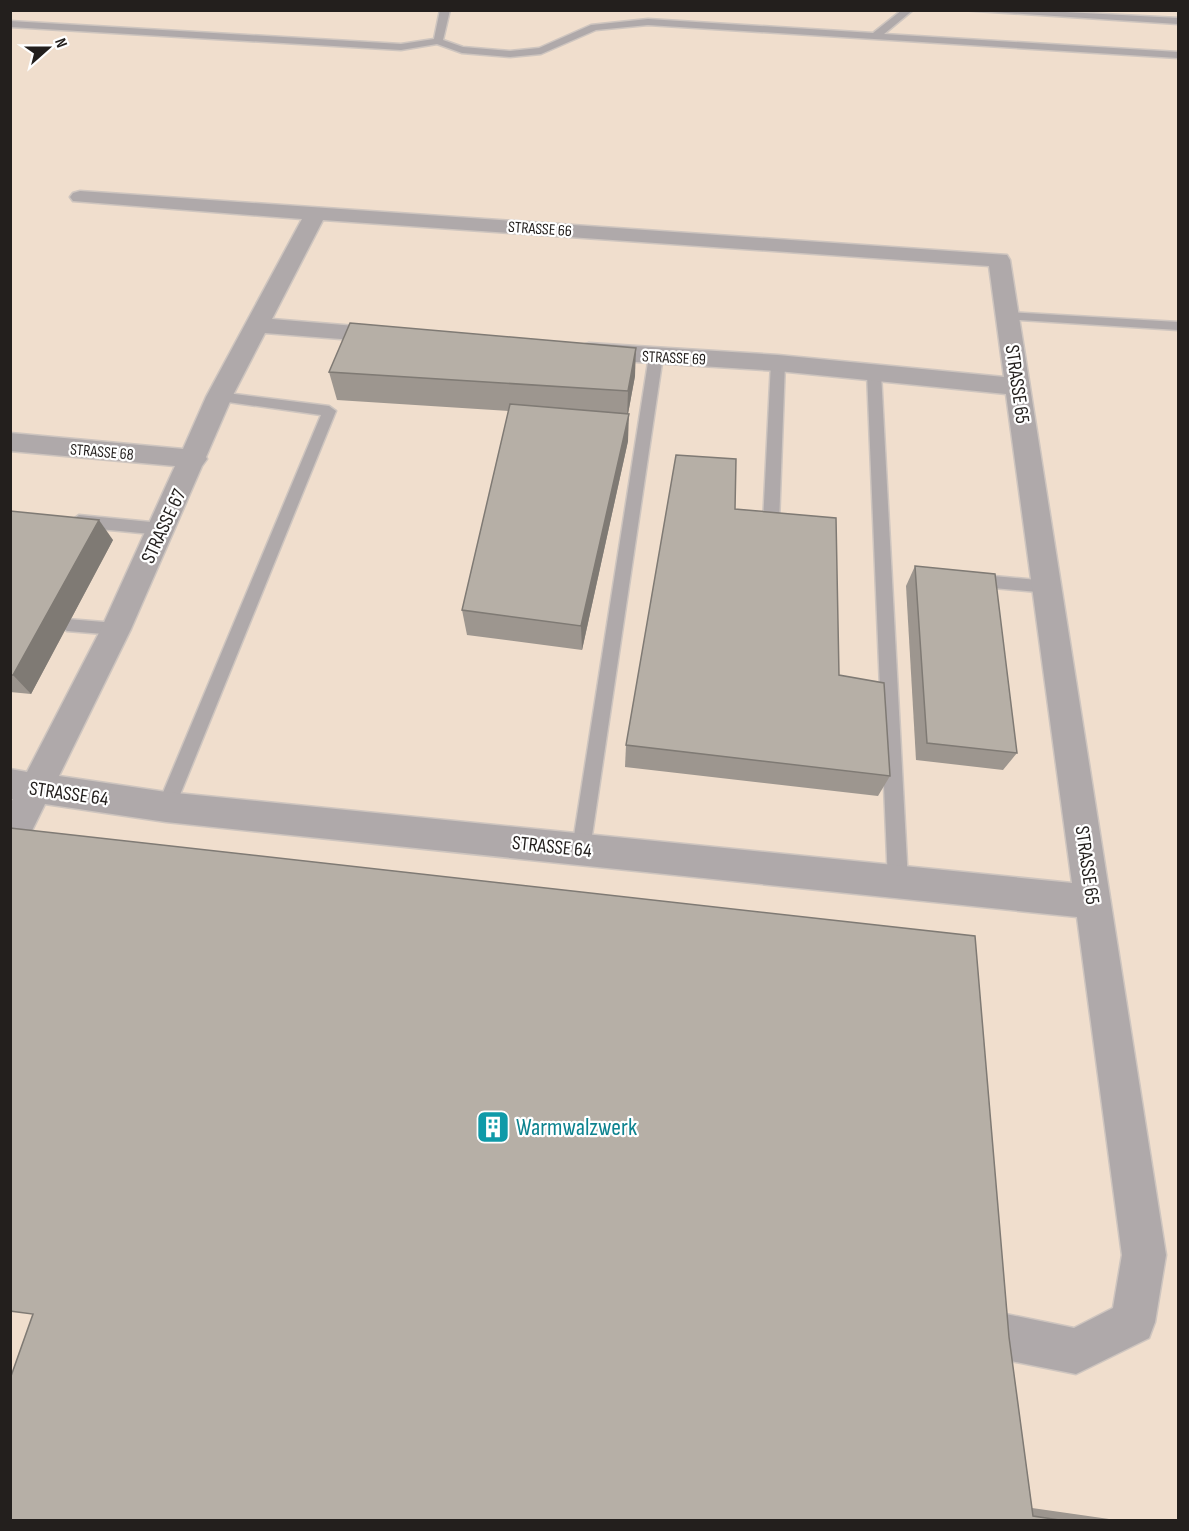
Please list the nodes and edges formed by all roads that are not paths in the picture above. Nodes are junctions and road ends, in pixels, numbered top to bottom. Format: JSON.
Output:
{"nodes":[{"id":1,"x":445,"y":10,"type":"edge"},
{"id":2,"x":909,"y":10,"type":"edge"},
{"id":3,"x":965,"y":10,"type":"edge"},
{"id":4,"x":1179,"y":21,"type":"edge"},
{"id":5,"x":10,"y":24,"type":"edge"},
{"id":6,"x":876,"y":35,"type":"junction"},
{"id":7,"x":438,"y":40,"type":"junction"},
{"id":8,"x":1179,"y":55,"type":"edge"},
{"id":9,"x":80,"y":197,"type":"dead end"},
{"id":10,"x":316,"y":213,"type":"junction"},
{"id":11,"x":999,"y":260,"type":"joint"},
{"id":12,"x":1008,"y":315,"type":"junction"},
{"id":13,"x":258,"y":325,"type":"junction"},
{"id":14,"x":1179,"y":327,"type":"edge"},
{"id":15,"x":410,"y":337,"type":"edge"},
{"id":16,"x":562,"y":349,"type":"edge"},
{"id":17,"x":656,"y":357,"type":"junction"},
{"id":18,"x":778,"y":363,"type":"junction"},
{"id":19,"x":874,"y":373,"type":"junction"},
{"id":20,"x":1018,"y":387,"type":"junction"},
{"id":21,"x":219,"y":397,"type":"junction"},
{"id":22,"x":10,"y":442,"type":"edge"},
{"id":23,"x":194,"y":459,"type":"junction"},
{"id":24,"x":68,"y":520,"type":"edge"},
{"id":25,"x":771,"y":523,"type":"edge"},
{"id":26,"x":161,"y":529,"type":"junction"},
{"id":27,"x":958,"y":579,"type":"edge"},
{"id":28,"x":1048,"y":587,"type":"junction"},
{"id":29,"x":68,"y":625,"type":"dead end"},
{"id":30,"x":116,"y":629,"type":"junction"},
{"id":31,"x":24,"y":787,"type":"edge"},
{"id":32,"x":166,"y":807,"type":"junction"},
{"id":33,"x":10,"y":840,"type":"edge"},
{"id":34,"x":581,"y":849,"type":"junction"},
{"id":35,"x":898,"y":882,"type":"junction"},
{"id":36,"x":1093,"y":902,"type":"junction"},
{"id":37,"x":992,"y":1334,"type":"edge"}],
"edges":[{"from":1,"to":7,"type":"lane"},
{"from":2,"to":6,"type":"lane"},
{"from":3,"to":4,"type":"lane"},
{"from":5,"to":7,"type":"lane"},
{"from":6,"to":7,"type":"lane"},
{"from":6,"to":8,"type":"lane"},
{"from":9,"to":10,"type":"street","name":"STRASSE 66"},
{"from":10,"to":11,"type":"street","name":"STRASSE 66"},
{"from":10,"to":13,"type":"street","name":"STRASSE 67"},
{"from":11,"to":12,"type":"street","name":"STRASSE 65"},
{"from":12,"to":14,"type":"lane"},
{"from":12,"to":20,"type":"street","name":"STRASSE 65"},
{"from":13,"to":15,"type":"street"},
{"from":13,"to":21,"type":"street","name":"STRASSE 67"},
{"from":16,"to":17,"type":"street","name":"STRASSE 69"},
{"from":17,"to":18,"type":"street","name":"STRASSE 69"},
{"from":17,"to":34,"type":"lane"},
{"from":18,"to":19,"type":"street","name":"STRASSE 69"},
{"from":18,"to":25,"type":"lane"},
{"from":19,"to":20,"type":"street","name":"STRASSE 69"},
{"from":19,"to":35,"type":"lane"},
{"from":20,"to":28,"type":"street","name":"STRASSE 65"},
{"from":21,"to":23,"type":"street","name":"STRASSE 67"},
{"from":21,"to":32,"type":"lane"},
{"from":22,"to":23,"type":"street","name":"STRASSE 68"},
{"from":23,"to":26,"type":"street","name":"STRASSE 67"},
{"from":24,"to":26,"type":"lane"},
{"from":26,"to":30,"type":"street","name":"STRASSE 67"},
{"from":27,"to":28,"type":"lane"},
{"from":28,"to":36,"type":"street","name":"STRASSE 65"},
{"from":29,"to":30,"type":"lane"},
{"from":30,"to":31,"type":"street","name":"STRASSE 67"},
{"from":31,"to":32,"type":"street","name":"STRASSE 64"},
{"from":31,"to":33,"type":"street","name":"STRASSE 67"},
{"from":32,"to":34,"type":"street","name":"STRASSE 64"},
{"from":34,"to":35,"type":"street","name":"STRASSE 64"},
{"from":35,"to":36,"type":"street","name":"STRASSE 64"},
{"from":36,"to":37,"type":"street","name":"STRASSE 65"}]}
